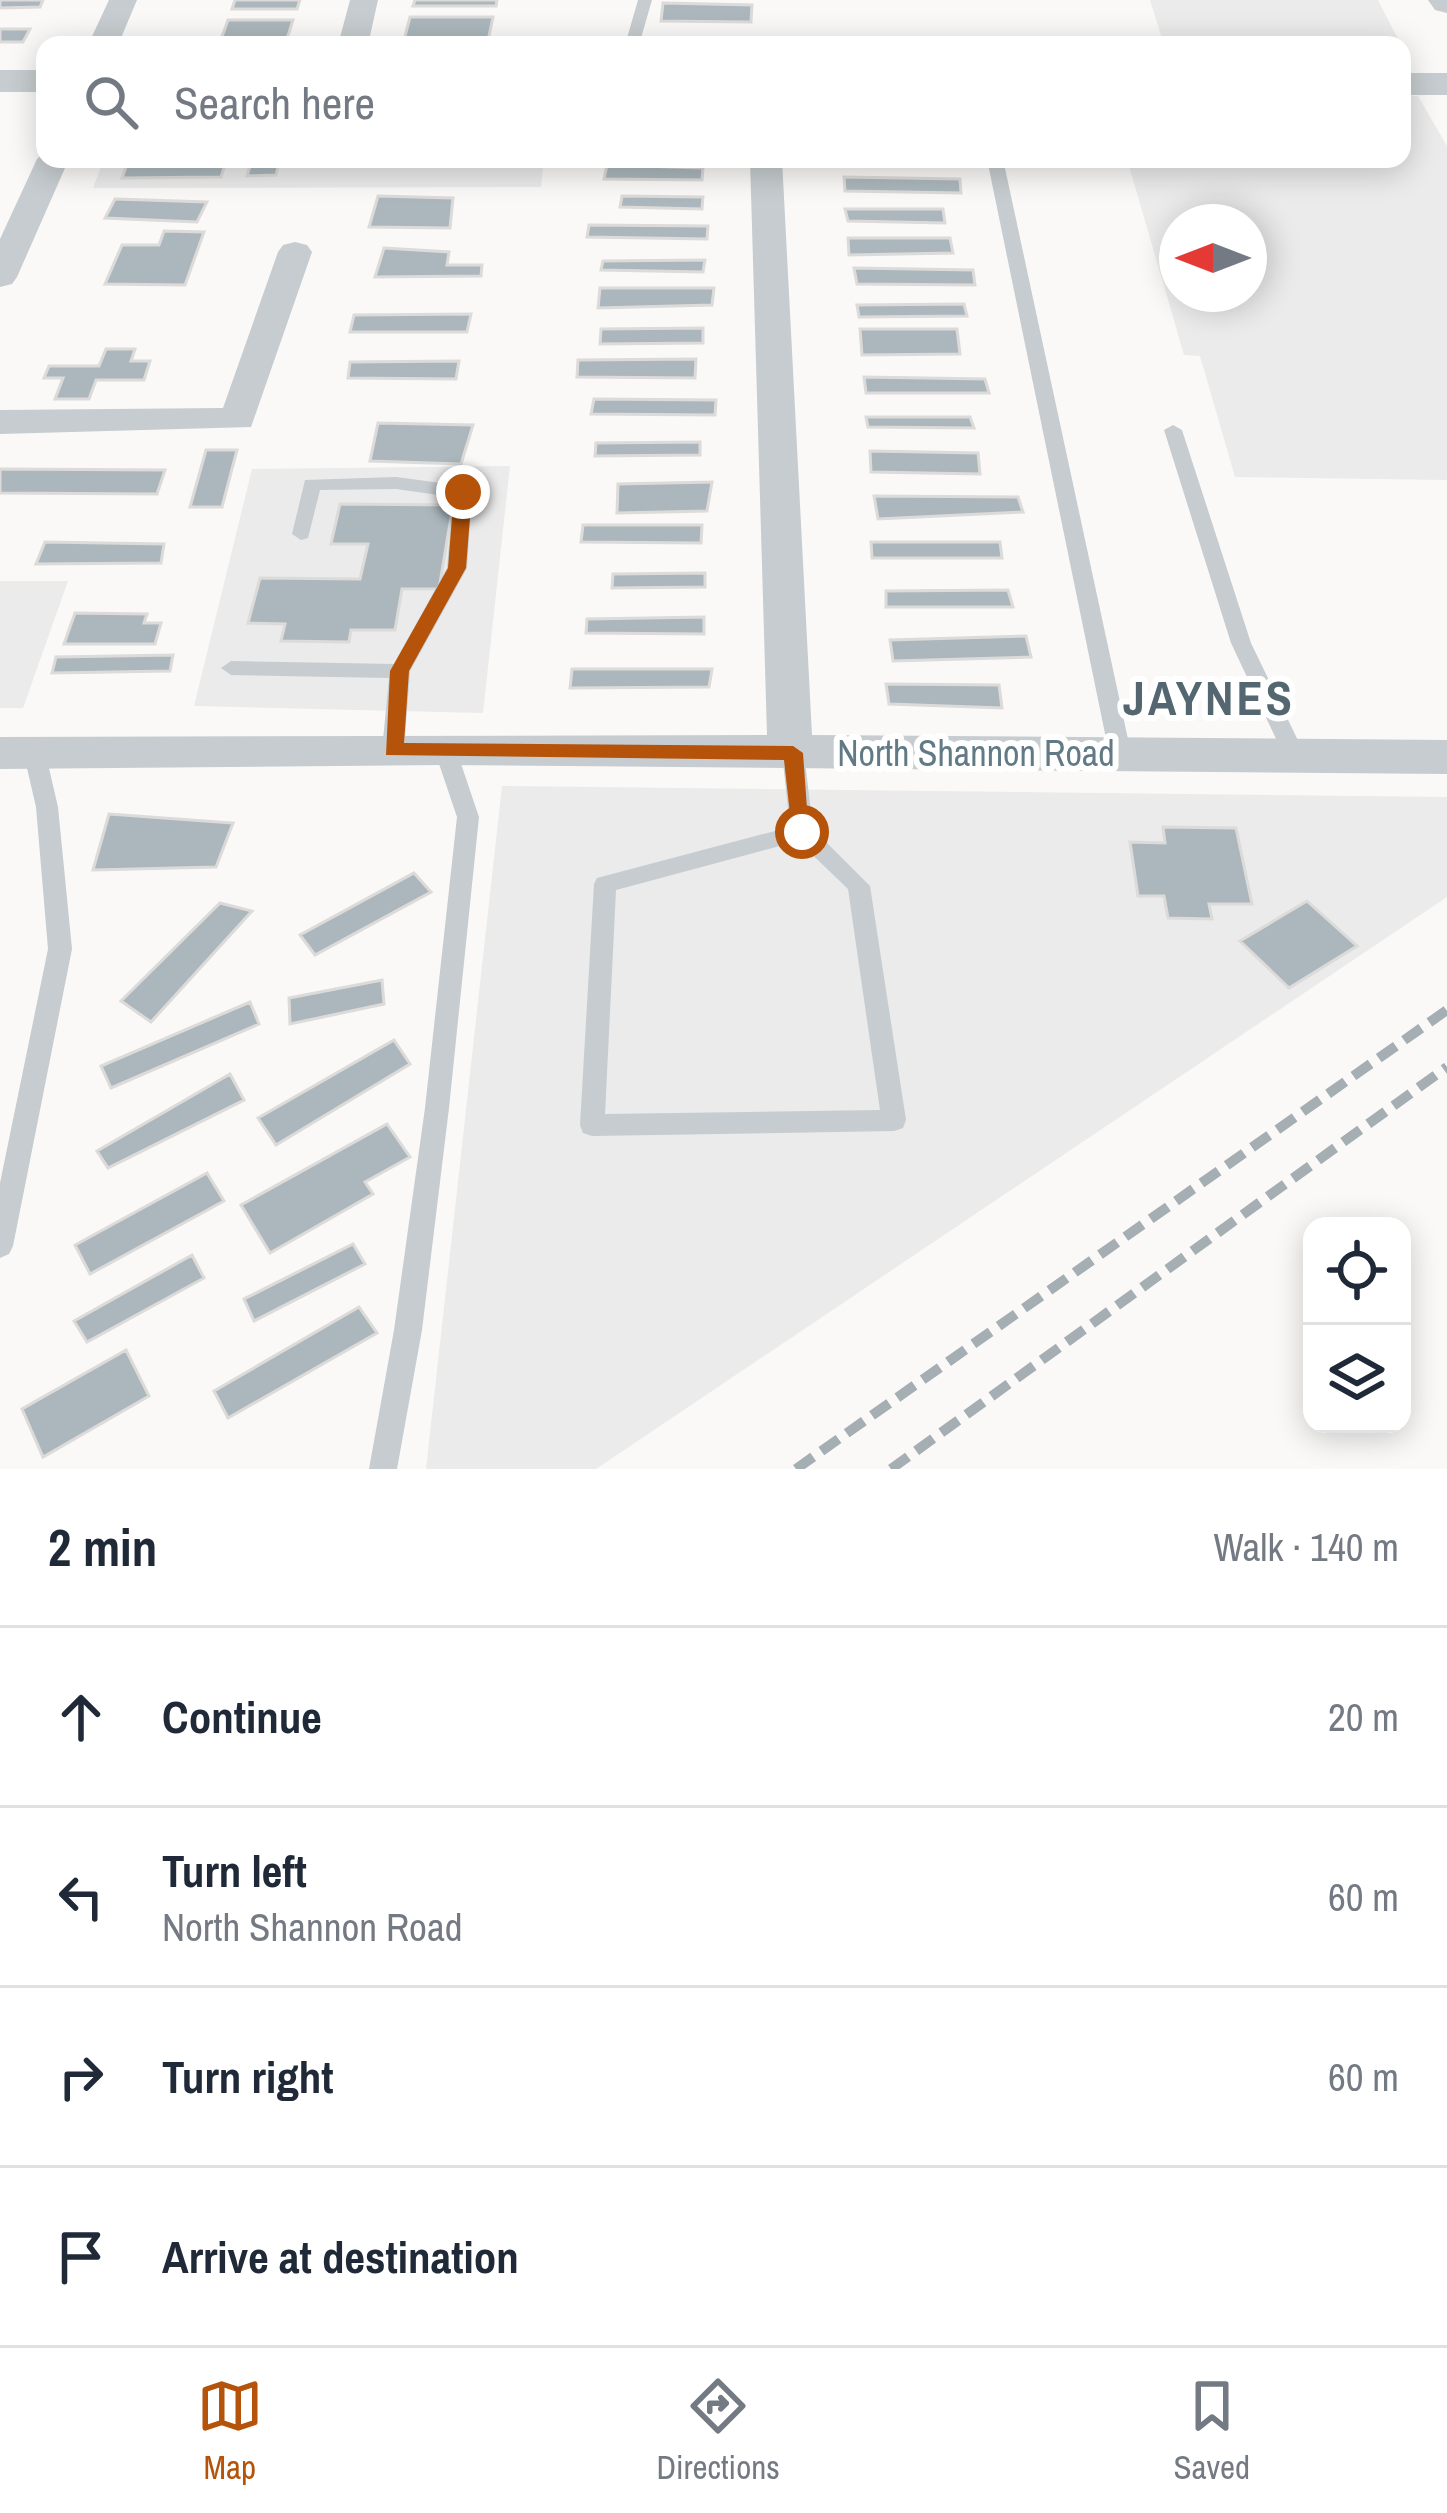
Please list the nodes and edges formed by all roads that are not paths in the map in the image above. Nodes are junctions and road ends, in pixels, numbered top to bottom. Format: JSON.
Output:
{"nodes":[{"id":1,"x":123,"y":0,"type":"edge"},
{"id":2,"x":364,"y":0,"type":"edge"},
{"id":3,"x":645,"y":0,"type":"edge"},
{"id":4,"x":107,"y":36,"type":"edge"},
{"id":5,"x":355,"y":36,"type":"edge"},
{"id":6,"x":635,"y":36,"type":"edge"},
{"id":7,"x":0,"y":81,"type":"edge"},
{"id":8,"x":36,"y":81,"type":"edge"},
{"id":9,"x":1411,"y":84,"type":"edge"},
{"id":10,"x":1447,"y":84,"type":"edge"},
{"id":11,"x":48,"y":168,"type":"edge"},
{"id":12,"x":766,"y":168,"type":"edge"},
{"id":13,"x":997,"y":168,"type":"edge"},
{"id":14,"x":295,"y":252,"type":"dead end"},
{"id":15,"x":0,"y":277,"type":"edge"},
{"id":16,"x":0,"y":422,"type":"edge"},
{"id":17,"x":1173,"y":430,"type":"dead end"},
{"id":18,"x":301,"y":534,"type":"dead end"},
{"id":19,"x":231,"y":668,"type":"dead end"},
{"id":20,"x":400,"y":671,"type":"junction"},
{"id":21,"x":445,"y":749,"type":"junction"},
{"id":22,"x":393,"y":750,"type":"junction"},
{"id":23,"x":17,"y":752,"type":"edge"},
{"id":24,"x":793,"y":753,"type":"junction"},
{"id":25,"x":1120,"y":753,"type":"junction"},
{"id":26,"x":1447,"y":757,"type":"edge"},
{"id":27,"x":1295,"y":758,"type":"junction"},
{"id":28,"x":802,"y":832,"type":"junction"},
{"id":29,"x":0,"y":1246,"type":"edge"},
{"id":30,"x":383,"y":1469,"type":"edge"}],
"edges":[{"from":1,"to":4,"type":"street"},
{"from":2,"to":5,"type":"street"},
{"from":3,"to":6,"type":"lane"},
{"from":7,"to":8,"type":"street"},
{"from":9,"to":10,"type":"street"},
{"from":11,"to":15,"type":"street"},
{"from":12,"to":24,"type":"street"},
{"from":13,"to":25,"type":"lane"},
{"from":14,"to":16,"type":"street"},
{"from":17,"to":27,"type":"lane"},
{"from":18,"to":20,"type":"lane"},
{"from":19,"to":20,"type":"lane"},
{"from":20,"to":22,"type":"lane"},
{"from":21,"to":22,"type":"street","name":"North Shannon Road"},
{"from":21,"to":24,"type":"street","name":"North Shannon Road"},
{"from":21,"to":30,"type":"lane"},
{"from":22,"to":23,"type":"street","name":"North Shannon Road"},
{"from":23,"to":29,"type":"lane"},
{"from":24,"to":25,"type":"street","name":"North Shannon Road"},
{"from":24,"to":28,"type":"lane"},
{"from":25,"to":27,"type":"street","name":"North Shannon Road"},
{"from":26,"to":27,"type":"street","name":"North Shannon Road"},
{"from":28,"to":28,"type":"lane"}]}
